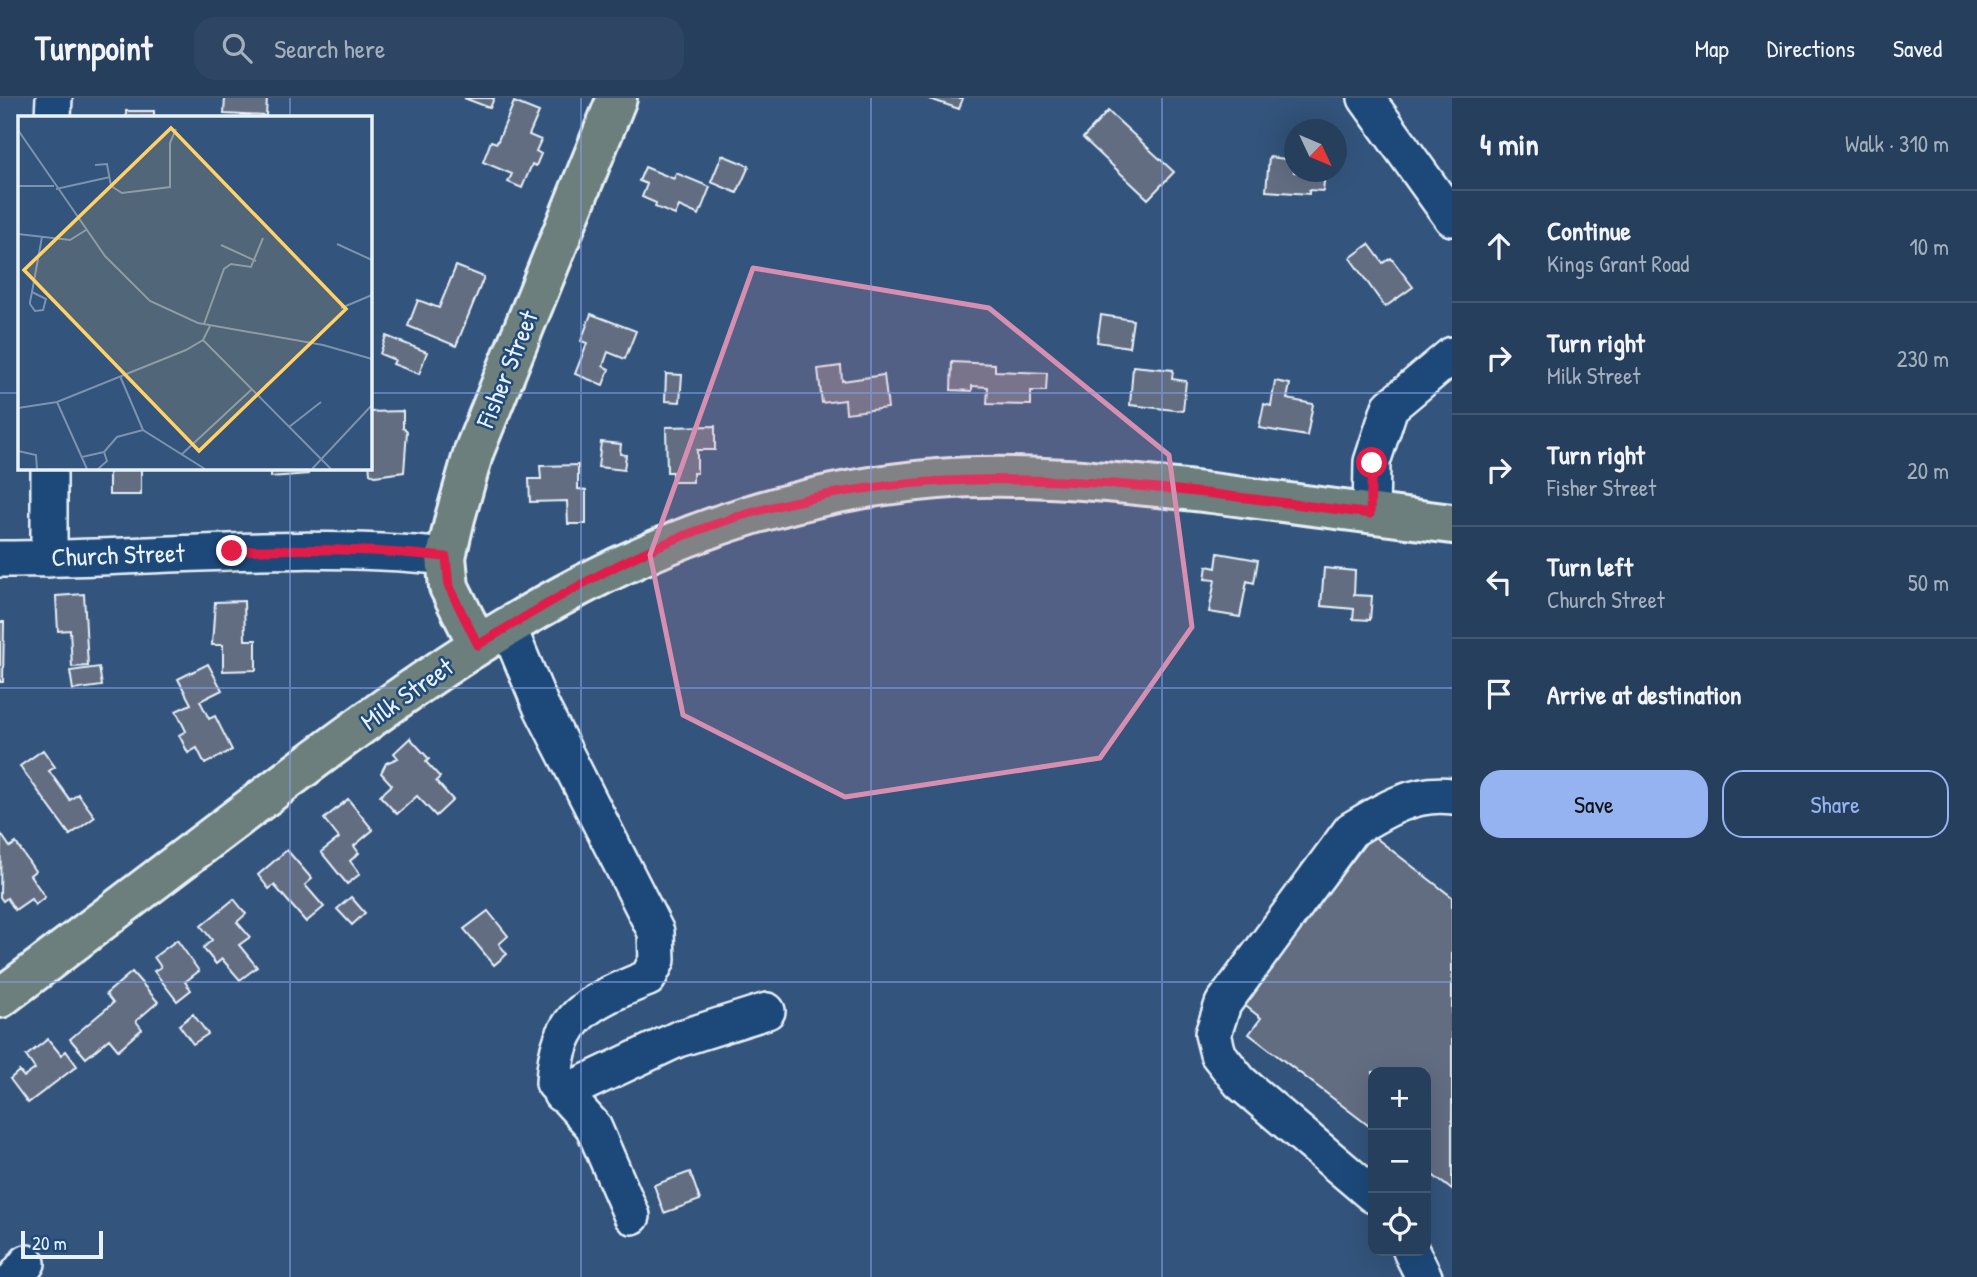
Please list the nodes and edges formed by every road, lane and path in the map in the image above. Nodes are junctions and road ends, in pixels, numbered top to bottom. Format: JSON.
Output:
{"nodes":[{"id":1,"x":54,"y":98,"type":"edge"},
{"id":2,"x":617,"y":98,"type":"edge"},
{"id":3,"x":1366,"y":98,"type":"edge"},
{"id":4,"x":53,"y":116,"type":"edge"},
{"id":5,"x":1452,"y":218,"type":"edge"},
{"id":6,"x":1452,"y":355,"type":"edge"},
{"id":7,"x":48,"y":469,"type":"edge"},
{"id":8,"x":1370,"y":514,"type":"junction"},
{"id":9,"x":1452,"y":524,"type":"edge"},
{"id":10,"x":446,"y":557,"type":"junction"},
{"id":11,"x":0,"y":559,"type":"edge"},
{"id":12,"x":49,"y":559,"type":"junction"},
{"id":13,"x":493,"y":636,"type":"junction"},
{"id":14,"x":1452,"y":796,"type":"edge"},
{"id":15,"x":0,"y":998,"type":"edge"},
{"id":16,"x":767,"y":1011,"type":"dead end"},
{"id":17,"x":561,"y":1094,"type":"junction"},
{"id":18,"x":1371,"y":1193,"type":"edge"},
{"id":19,"x":632,"y":1216,"type":"dead end"},
{"id":20,"x":1414,"y":1256,"type":"edge"},
{"id":21,"x":1424,"y":1277,"type":"edge"}],
"edges":[{"from":1,"to":4,"type":"street"},
{"from":2,"to":10,"type":"main road","name":"Fisher Street"},
{"from":3,"to":5,"type":"street"},
{"from":6,"to":8,"type":"street"},
{"from":7,"to":12,"type":"street"},
{"from":8,"to":9,"type":"main road","name":"Milk Street"},
{"from":8,"to":13,"type":"main road","name":"Milk Street"},
{"from":10,"to":12,"type":"street","name":"Church Street"},
{"from":10,"to":13,"type":"main road","name":"Fisher Street"},
{"from":11,"to":12,"type":"street","name":"Church Street"},
{"from":13,"to":15,"type":"main road","name":"Milk Street"},
{"from":13,"to":17,"type":"street"},
{"from":14,"to":18,"type":"street"},
{"from":16,"to":17,"type":"street"},
{"from":17,"to":19,"type":"street"},
{"from":20,"to":21,"type":"street"}]}
